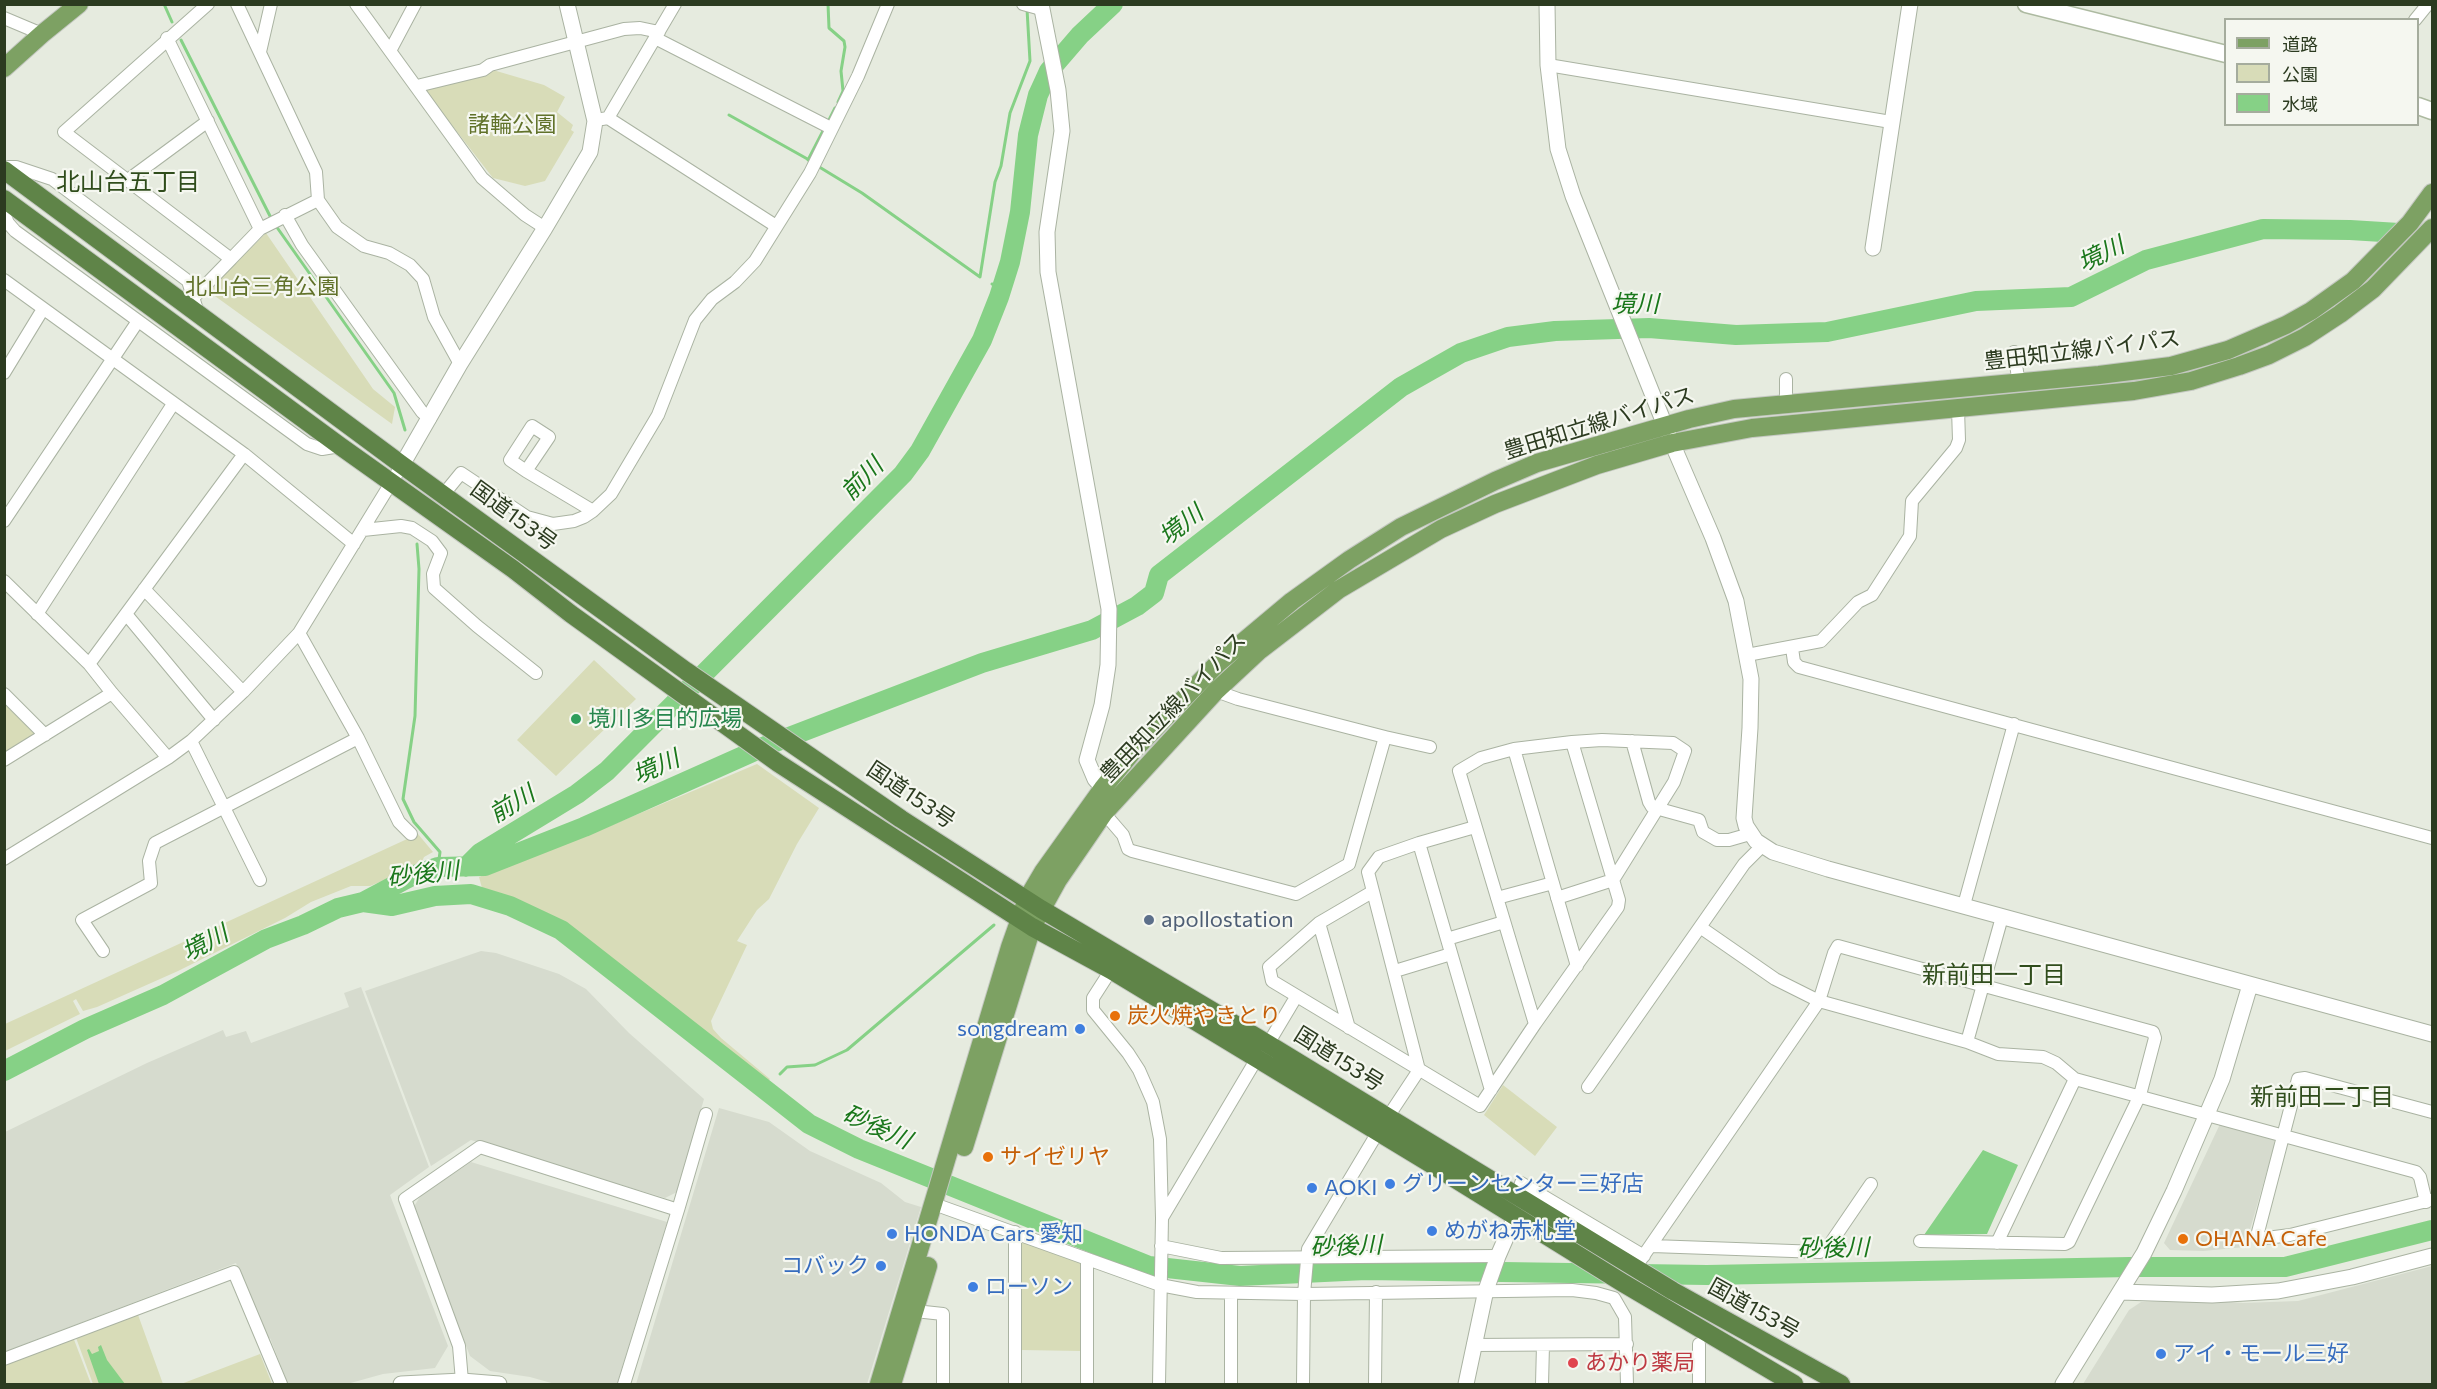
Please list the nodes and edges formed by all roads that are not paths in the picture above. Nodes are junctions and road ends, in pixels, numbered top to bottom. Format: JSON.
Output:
{"nodes":[{"id":1,"x":79,"y":4,"type":"edge"},
{"id":2,"x":208,"y":4,"type":"edge"},
{"id":3,"x":237,"y":4,"type":"edge"},
{"id":4,"x":271,"y":4,"type":"edge"},
{"id":5,"x":356,"y":4,"type":"edge"},
{"id":6,"x":416,"y":4,"type":"edge"},
{"id":7,"x":567,"y":4,"type":"edge"},
{"id":8,"x":675,"y":4,"type":"edge"},
{"id":9,"x":888,"y":4,"type":"edge"},
{"id":10,"x":1023,"y":4,"type":"edge"},
{"id":11,"x":1547,"y":4,"type":"edge"},
{"id":12,"x":1910,"y":4,"type":"edge"},
{"id":13,"x":2026,"y":4,"type":"edge"},
{"id":14,"x":2428,"y":4,"type":"edge"},
{"id":15,"x":1041,"y":7,"type":"edge"},
{"id":16,"x":4,"y":18,"type":"edge"},
{"id":17,"x":2417,"y":18,"type":"edge"},
{"id":18,"x":42,"y":34,"type":"junction"},
{"id":19,"x":657,"y":35,"type":"junction"},
{"id":20,"x":167,"y":38,"type":"junction"},
{"id":21,"x":575,"y":42,"type":"junction"},
{"id":22,"x":390,"y":51,"type":"junction"},
{"id":23,"x":260,"y":52,"type":"junction"},
{"id":24,"x":2224,"y":54,"type":"edge"},
{"id":25,"x":1548,"y":65,"type":"junction"},
{"id":26,"x":4,"y":68,"type":"edge"},
{"id":27,"x":417,"y":86,"type":"junction"},
{"id":28,"x":602,"y":119,"type":"junction"},
{"id":29,"x":208,"y":121,"type":"junction"},
{"id":30,"x":1891,"y":122,"type":"junction"},
{"id":31,"x":831,"y":128,"type":"junction"},
{"id":32,"x":4,"y":168,"type":"edge"},
{"id":33,"x":128,"y":180,"type":"junction"},
{"id":34,"x":2433,"y":193,"type":"edge"},
{"id":35,"x":4,"y":199,"type":"edge"},
{"id":36,"x":318,"y":200,"type":"junction"},
{"id":37,"x":4,"y":214,"type":"edge"},
{"id":38,"x":283,"y":217,"type":"junction"},
{"id":39,"x":776,"y":226,"type":"junction"},
{"id":40,"x":264,"y":227,"type":"junction"},
{"id":41,"x":545,"y":228,"type":"junction"},
{"id":42,"x":2433,"y":228,"type":"edge"},
{"id":43,"x":1873,"y":248,"type":"dead end"},
{"id":44,"x":231,"y":259,"type":"junction"},
{"id":45,"x":4,"y":280,"type":"edge"},
{"id":46,"x":196,"y":305,"type":"junction"},
{"id":47,"x":43,"y":309,"type":"junction"},
{"id":48,"x":138,"y":321,"type":"junction"},
{"id":49,"x":2014,"y":352,"type":"dead end"},
{"id":50,"x":112,"y":358,"type":"junction"},
{"id":51,"x":460,"y":364,"type":"junction"},
{"id":52,"x":4,"y":373,"type":"edge"},
{"id":53,"x":1786,"y":378,"type":"dead end"},
{"id":54,"x":2019,"y":384,"type":"junction"},
{"id":55,"x":173,"y":404,"type":"junction"},
{"id":56,"x":1786,"y":404,"type":"junction"},
{"id":57,"x":1958,"y":409,"type":"junction"},
{"id":58,"x":430,"y":419,"type":"junction"},
{"id":59,"x":1669,"y":434,"type":"junction"},
{"id":60,"x":340,"y":446,"type":"junction"},
{"id":61,"x":244,"y":454,"type":"junction"},
{"id":62,"x":402,"y":465,"type":"junction"},
{"id":63,"x":526,"y":471,"type":"dead end"},
{"id":64,"x":392,"y":483,"type":"junction"},
{"id":65,"x":443,"y":495,"type":"junction"},
{"id":66,"x":593,"y":511,"type":"junction"},
{"id":67,"x":4,"y":521,"type":"edge"},
{"id":68,"x":363,"y":530,"type":"junction"},
{"id":69,"x":354,"y":544,"type":"junction"},
{"id":70,"x":4,"y":581,"type":"edge"},
{"id":71,"x":144,"y":589,"type":"junction"},
{"id":72,"x":37,"y":614,"type":"junction"},
{"id":73,"x":126,"y":614,"type":"junction"},
{"id":74,"x":299,"y":633,"type":"junction"},
{"id":75,"x":1792,"y":648,"type":"junction"},
{"id":76,"x":1747,"y":655,"type":"junction"},
{"id":77,"x":89,"y":664,"type":"junction"},
{"id":78,"x":536,"y":673,"type":"dead end"},
{"id":79,"x":1216,"y":691,"type":"junction"},
{"id":80,"x":243,"y":692,"type":"junction"},
{"id":81,"x":112,"y":693,"type":"junction"},
{"id":82,"x":4,"y":694,"type":"edge"},
{"id":83,"x":214,"y":720,"type":"junction"},
{"id":84,"x":2014,"y":724,"type":"junction"},
{"id":85,"x":45,"y":735,"type":"junction"},
{"id":86,"x":1384,"y":737,"type":"junction"},
{"id":87,"x":358,"y":738,"type":"junction"},
{"id":88,"x":191,"y":741,"type":"junction"},
{"id":89,"x":1632,"y":741,"type":"junction"},
{"id":90,"x":1572,"y":742,"type":"junction"},
{"id":91,"x":1430,"y":747,"type":"dead end"},
{"id":92,"x":1514,"y":749,"type":"junction"},
{"id":93,"x":168,"y":758,"type":"junction"},
{"id":94,"x":4,"y":760,"type":"edge"},
{"id":95,"x":1103,"y":788,"type":"junction"},
{"id":96,"x":225,"y":809,"type":"junction"},
{"id":97,"x":1658,"y":809,"type":"junction"},
{"id":98,"x":1104,"y":813,"type":"junction"},
{"id":99,"x":1475,"y":827,"type":"junction"},
{"id":100,"x":411,"y":834,"type":"dead end"},
{"id":101,"x":1750,"y":834,"type":"junction"},
{"id":102,"x":2433,"y":838,"type":"edge"},
{"id":103,"x":1419,"y":843,"type":"junction"},
{"id":104,"x":1762,"y":846,"type":"junction"},
{"id":105,"x":7,"y":853,"type":"edge"},
{"id":106,"x":260,"y":880,"type":"dead end"},
{"id":107,"x":1612,"y":880,"type":"junction"},
{"id":108,"x":1552,"y":883,"type":"junction"},
{"id":109,"x":1372,"y":892,"type":"junction"},
{"id":110,"x":1497,"y":898,"type":"junction"},
{"id":111,"x":1557,"y":898,"type":"junction"},
{"id":112,"x":1034,"y":904,"type":"junction"},
{"id":113,"x":1964,"y":905,"type":"junction"},
{"id":114,"x":2002,"y":917,"type":"junction"},
{"id":115,"x":1504,"y":922,"type":"junction"},
{"id":116,"x":1026,"y":923,"type":"junction"},
{"id":117,"x":1318,"y":923,"type":"junction"},
{"id":118,"x":1700,"y":927,"type":"junction"},
{"id":119,"x":1447,"y":939,"type":"junction"},
{"id":120,"x":103,"y":951,"type":"dead end"},
{"id":121,"x":1451,"y":954,"type":"junction"},
{"id":122,"x":1577,"y":966,"type":"junction"},
{"id":123,"x":1111,"y":970,"type":"junction"},
{"id":124,"x":1395,"y":971,"type":"junction"},
{"id":125,"x":1983,"y":984,"type":"junction"},
{"id":126,"x":2250,"y":985,"type":"junction"},
{"id":127,"x":1296,"y":997,"type":"junction"},
{"id":128,"x":1819,"y":1001,"type":"junction"},
{"id":129,"x":1534,"y":1024,"type":"junction"},
{"id":130,"x":1349,"y":1028,"type":"junction"},
{"id":131,"x":2433,"y":1034,"type":"edge"},
{"id":132,"x":1967,"y":1042,"type":"junction"},
{"id":133,"x":1268,"y":1044,"type":"junction"},
{"id":134,"x":1257,"y":1060,"type":"junction"},
{"id":135,"x":1419,"y":1070,"type":"junction"},
{"id":136,"x":2074,"y":1078,"type":"junction"},
{"id":137,"x":1588,"y":1087,"type":"dead end"},
{"id":138,"x":1491,"y":1090,"type":"junction"},
{"id":139,"x":2140,"y":1095,"type":"junction"},
{"id":140,"x":2433,"y":1112,"type":"edge"},
{"id":141,"x":706,"y":1114,"type":"dead end"},
{"id":142,"x":2208,"y":1114,"type":"junction"},
{"id":143,"x":1383,"y":1125,"type":"junction"},
{"id":144,"x":2282,"y":1135,"type":"junction"},
{"id":145,"x":1521,"y":1183,"type":"dead end"},
{"id":146,"x":1871,"y":1184,"type":"dead end"},
{"id":147,"x":2429,"y":1201,"type":"edge"},
{"id":148,"x":940,"y":1206,"type":"junction"},
{"id":149,"x":678,"y":1210,"type":"junction"},
{"id":150,"x":1515,"y":1217,"type":"junction"},
{"id":151,"x":1162,"y":1218,"type":"junction"},
{"id":152,"x":1015,"y":1232,"type":"junction"},
{"id":153,"x":1920,"y":1241,"type":"dead end"},
{"id":154,"x":1997,"y":1243,"type":"junction"},
{"id":155,"x":1161,"y":1249,"type":"junction"},
{"id":156,"x":1498,"y":1256,"type":"junction"},
{"id":157,"x":2433,"y":1256,"type":"edge"},
{"id":158,"x":1306,"y":1257,"type":"junction"},
{"id":159,"x":1644,"y":1257,"type":"junction"},
{"id":160,"x":1087,"y":1258,"type":"junction"},
{"id":161,"x":1160,"y":1280,"type":"junction"},
{"id":162,"x":1486,"y":1290,"type":"junction"},
{"id":163,"x":1618,"y":1291,"type":"junction"},
{"id":164,"x":1376,"y":1292,"type":"junction"},
{"id":165,"x":2121,"y":1292,"type":"junction"},
{"id":166,"x":1231,"y":1294,"type":"junction"},
{"id":167,"x":1304,"y":1294,"type":"junction"},
{"id":168,"x":915,"y":1311,"type":"junction"},
{"id":169,"x":1543,"y":1344,"type":"junction"},
{"id":170,"x":1627,"y":1344,"type":"junction"},
{"id":171,"x":1699,"y":1344,"type":"dead end"},
{"id":172,"x":1473,"y":1345,"type":"junction"},
{"id":173,"x":4,"y":1359,"type":"edge"},
{"id":174,"x":462,"y":1381,"type":"junction"},
{"id":175,"x":1783,"y":1382,"type":"edge"},
{"id":176,"x":281,"y":1384,"type":"edge"},
{"id":177,"x":401,"y":1384,"type":"edge"},
{"id":178,"x":500,"y":1384,"type":"edge"},
{"id":179,"x":624,"y":1384,"type":"edge"},
{"id":180,"x":879,"y":1384,"type":"edge"},
{"id":181,"x":892,"y":1384,"type":"edge"},
{"id":182,"x":943,"y":1384,"type":"edge"},
{"id":183,"x":1015,"y":1384,"type":"edge"},
{"id":184,"x":1087,"y":1384,"type":"edge"},
{"id":185,"x":1159,"y":1384,"type":"edge"},
{"id":186,"x":1231,"y":1384,"type":"edge"},
{"id":187,"x":1303,"y":1384,"type":"edge"},
{"id":188,"x":1375,"y":1384,"type":"edge"},
{"id":189,"x":1466,"y":1384,"type":"edge"},
{"id":190,"x":1542,"y":1384,"type":"edge"},
{"id":191,"x":1627,"y":1384,"type":"edge"},
{"id":192,"x":1699,"y":1384,"type":"edge"},
{"id":193,"x":1841,"y":1384,"type":"edge"},
{"id":194,"x":2063,"y":1384,"type":"edge"}],
"edges":[{"from":1,"to":18,"type":"main road"},
{"from":2,"to":20,"type":"street"},
{"from":3,"to":23,"type":"street"},
{"from":4,"to":23,"type":"street"},
{"from":5,"to":22,"type":"street"},
{"from":6,"to":22,"type":"street"},
{"from":7,"to":21,"type":"street"},
{"from":8,"to":19,"type":"street"},
{"from":9,"to":31,"type":"street"},
{"from":10,"to":15,"type":"street"},
{"from":11,"to":25,"type":"street"},
{"from":12,"to":30,"type":"street"},
{"from":13,"to":24,"type":"main road"},
{"from":14,"to":17,"type":"street"},
{"from":15,"to":95,"type":"street"},
{"from":16,"to":18,"type":"street"},
{"from":18,"to":26,"type":"main road"},
{"from":19,"to":21,"type":"street"},
{"from":19,"to":28,"type":"street"},
{"from":19,"to":31,"type":"street"},
{"from":20,"to":29,"type":"street"},
{"from":20,"to":33,"type":"street"},
{"from":21,"to":27,"type":"street"},
{"from":21,"to":28,"type":"street"},
{"from":22,"to":27,"type":"street"},
{"from":23,"to":36,"type":"street"},
{"from":25,"to":30,"type":"street"},
{"from":25,"to":59,"type":"street"},
{"from":27,"to":41,"type":"street"},
{"from":28,"to":39,"type":"street"},
{"from":28,"to":41,"type":"street"},
{"from":29,"to":33,"type":"street"},
{"from":29,"to":40,"type":"street"},
{"from":30,"to":43,"type":"street"},
{"from":31,"to":39,"type":"street"},
{"from":32,"to":46,"type":"highway","name":"国道153号"},
{"from":33,"to":44,"type":"street"},
{"from":34,"to":54,"type":"main road","name":"豊田知立線バイパス"},
{"from":35,"to":60,"type":"highway","name":"国道153号"},
{"from":36,"to":38,"type":"street"},
{"from":36,"to":51,"type":"street"},
{"from":37,"to":48,"type":"street"},
{"from":38,"to":40,"type":"street"},
{"from":38,"to":58,"type":"street"},
{"from":39,"to":66,"type":"street"},
{"from":40,"to":44,"type":"street"},
{"from":41,"to":51,"type":"street"},
{"from":42,"to":57,"type":"main road","name":"豊田知立線バイパス"},
{"from":44,"to":46,"type":"street"},
{"from":45,"to":47,"type":"street"},
{"from":46,"to":62,"type":"highway","name":"国道153号"},
{"from":47,"to":50,"type":"street"},
{"from":47,"to":52,"type":"street"},
{"from":48,"to":50,"type":"street"},
{"from":48,"to":60,"type":"street"},
{"from":49,"to":54,"type":"street"},
{"from":50,"to":55,"type":"street"},
{"from":50,"to":67,"type":"street"},
{"from":51,"to":58,"type":"street"},
{"from":53,"to":56,"type":"street"},
{"from":54,"to":56,"type":"main road","name":"豊田知立線バイパス"},
{"from":55,"to":61,"type":"street"},
{"from":55,"to":72,"type":"street"},
{"from":56,"to":59,"type":"main road","name":"豊田知立線バイパス"},
{"from":57,"to":59,"type":"main road","name":"豊田知立線バイパス"},
{"from":57,"to":75,"type":"street"},
{"from":58,"to":62,"type":"street"},
{"from":59,"to":76,"type":"street"},
{"from":59,"to":79,"type":"main road","name":"豊田知立線バイパス"},
{"from":59,"to":95,"type":"main road","name":"豊田知立線バイパス"},
{"from":60,"to":64,"type":"highway","name":"国道153号"},
{"from":61,"to":69,"type":"street"},
{"from":61,"to":71,"type":"street"},
{"from":62,"to":64,"type":"street"},
{"from":62,"to":65,"type":"highway","name":"国道153号"},
{"from":63,"to":66,"type":"street"},
{"from":64,"to":68,"type":"street"},
{"from":64,"to":116,"type":"highway","name":"国道153号"},
{"from":65,"to":66,"type":"street"},
{"from":65,"to":112,"type":"highway","name":"国道153号"},
{"from":68,"to":69,"type":"street"},
{"from":68,"to":78,"type":"street"},
{"from":69,"to":74,"type":"street"},
{"from":70,"to":72,"type":"street"},
{"from":71,"to":73,"type":"street"},
{"from":71,"to":80,"type":"street"},
{"from":72,"to":77,"type":"street"},
{"from":73,"to":77,"type":"street"},
{"from":73,"to":83,"type":"street"},
{"from":74,"to":80,"type":"street"},
{"from":74,"to":87,"type":"street"},
{"from":75,"to":76,"type":"street"},
{"from":75,"to":84,"type":"street"},
{"from":76,"to":101,"type":"street"},
{"from":77,"to":81,"type":"street"},
{"from":79,"to":86,"type":"street"},
{"from":79,"to":98,"type":"main road","name":"豊田知立線バイパス"},
{"from":80,"to":83,"type":"street"},
{"from":81,"to":85,"type":"street"},
{"from":81,"to":93,"type":"street"},
{"from":82,"to":85,"type":"street"},
{"from":83,"to":88,"type":"street"},
{"from":84,"to":102,"type":"street"},
{"from":84,"to":113,"type":"street"},
{"from":85,"to":94,"type":"street"},
{"from":86,"to":91,"type":"street"},
{"from":86,"to":98,"type":"street"},
{"from":87,"to":96,"type":"street"},
{"from":87,"to":100,"type":"street"},
{"from":88,"to":93,"type":"street"},
{"from":88,"to":96,"type":"street"},
{"from":89,"to":90,"type":"street"},
{"from":89,"to":97,"type":"street"},
{"from":89,"to":97,"type":"street"},
{"from":90,"to":92,"type":"street"},
{"from":90,"to":107,"type":"street"},
{"from":92,"to":99,"type":"street"},
{"from":92,"to":108,"type":"street"},
{"from":93,"to":105,"type":"street"},
{"from":95,"to":112,"type":"main road","name":"豊田知立線バイパス"},
{"from":96,"to":106,"type":"street"},
{"from":96,"to":120,"type":"street"},
{"from":97,"to":101,"type":"street"},
{"from":97,"to":107,"type":"street"},
{"from":98,"to":112,"type":"main road","name":"豊田知立線バイパス"},
{"from":99,"to":103,"type":"street"},
{"from":99,"to":110,"type":"street"},
{"from":101,"to":104,"type":"street"},
{"from":103,"to":109,"type":"street"},
{"from":103,"to":119,"type":"street"},
{"from":104,"to":113,"type":"street"},
{"from":104,"to":118,"type":"street"},
{"from":107,"to":111,"type":"street"},
{"from":107,"to":122,"type":"street"},
{"from":108,"to":110,"type":"street"},
{"from":108,"to":111,"type":"street"},
{"from":109,"to":117,"type":"street"},
{"from":109,"to":124,"type":"street"},
{"from":110,"to":115,"type":"street"},
{"from":111,"to":122,"type":"street"},
{"from":112,"to":116,"type":"main road","name":"豊田知立線バイパス"},
{"from":112,"to":133,"type":"highway","name":"国道153号"},
{"from":113,"to":114,"type":"street"},
{"from":114,"to":125,"type":"street"},
{"from":114,"to":126,"type":"street"},
{"from":115,"to":119,"type":"street"},
{"from":115,"to":129,"type":"street"},
{"from":116,"to":123,"type":"highway","name":"国道153号"},
{"from":116,"to":148,"type":"main road","name":"豊田知立線バイパス"},
{"from":117,"to":127,"type":"street"},
{"from":117,"to":130,"type":"street"},
{"from":118,"to":128,"type":"street"},
{"from":118,"to":137,"type":"street"},
{"from":119,"to":121,"type":"street"},
{"from":121,"to":124,"type":"street"},
{"from":121,"to":138,"type":"street"},
{"from":122,"to":129,"type":"street"},
{"from":123,"to":134,"type":"highway","name":"国道153号"},
{"from":123,"to":151,"type":"street"},
{"from":124,"to":135,"type":"street"},
{"from":125,"to":128,"type":"street"},
{"from":125,"to":132,"type":"street"},
{"from":125,"to":139,"type":"street"},
{"from":126,"to":131,"type":"street"},
{"from":126,"to":142,"type":"street"},
{"from":127,"to":130,"type":"street"},
{"from":127,"to":133,"type":"street"},
{"from":128,"to":132,"type":"street"},
{"from":128,"to":159,"type":"street"},
{"from":129,"to":138,"type":"street"},
{"from":130,"to":135,"type":"street"},
{"from":132,"to":136,"type":"street"},
{"from":133,"to":143,"type":"highway","name":"国道153号"},
{"from":134,"to":143,"type":"highway","name":"国道153号"},
{"from":134,"to":151,"type":"street"},
{"from":135,"to":138,"type":"street"},
{"from":135,"to":143,"type":"street"},
{"from":136,"to":139,"type":"street"},
{"from":136,"to":154,"type":"street"},
{"from":139,"to":142,"type":"street"},
{"from":139,"to":154,"type":"street"},
{"from":140,"to":144,"type":"street"},
{"from":141,"to":149,"type":"street"},
{"from":142,"to":144,"type":"street"},
{"from":142,"to":165,"type":"street"},
{"from":143,"to":150,"type":"highway","name":"国道153号"},
{"from":143,"to":158,"type":"street"},
{"from":143,"to":159,"type":"highway","name":"国道153号"},
{"from":144,"to":147,"type":"street"},
{"from":144,"to":147,"type":"street"},
{"from":145,"to":159,"type":"street"},
{"from":146,"to":159,"type":"street"},
{"from":148,"to":152,"type":"street"},
{"from":148,"to":168,"type":"main road"},
{"from":148,"to":180,"type":"main road"},
{"from":149,"to":174,"type":"street"},
{"from":149,"to":179,"type":"street"},
{"from":150,"to":156,"type":"street"},
{"from":150,"to":163,"type":"highway","name":"国道153号"},
{"from":151,"to":155,"type":"street"},
{"from":152,"to":160,"type":"street"},
{"from":152,"to":183,"type":"street"},
{"from":153,"to":154,"type":"street"},
{"from":155,"to":158,"type":"street"},
{"from":155,"to":161,"type":"street"},
{"from":156,"to":158,"type":"street"},
{"from":156,"to":162,"type":"street"},
{"from":157,"to":165,"type":"street"},
{"from":158,"to":167,"type":"street"},
{"from":159,"to":193,"type":"highway","name":"国道153号"},
{"from":160,"to":161,"type":"street"},
{"from":160,"to":184,"type":"street"},
{"from":161,"to":166,"type":"street"},
{"from":161,"to":185,"type":"street"},
{"from":162,"to":163,"type":"street"},
{"from":162,"to":164,"type":"street"},
{"from":162,"to":172,"type":"street"},
{"from":163,"to":170,"type":"street"},
{"from":163,"to":175,"type":"highway","name":"国道153号"},
{"from":164,"to":167,"type":"street"},
{"from":164,"to":188,"type":"street"},
{"from":165,"to":194,"type":"street"},
{"from":166,"to":167,"type":"street"},
{"from":166,"to":186,"type":"street"},
{"from":167,"to":187,"type":"street"},
{"from":168,"to":181,"type":"main road"},
{"from":168,"to":182,"type":"street"},
{"from":169,"to":170,"type":"street"},
{"from":169,"to":172,"type":"street"},
{"from":169,"to":190,"type":"street"},
{"from":170,"to":191,"type":"street"},
{"from":171,"to":192,"type":"street"},
{"from":172,"to":189,"type":"street"},
{"from":173,"to":176,"type":"street"},
{"from":174,"to":177,"type":"street"},
{"from":174,"to":178,"type":"street"}]}
